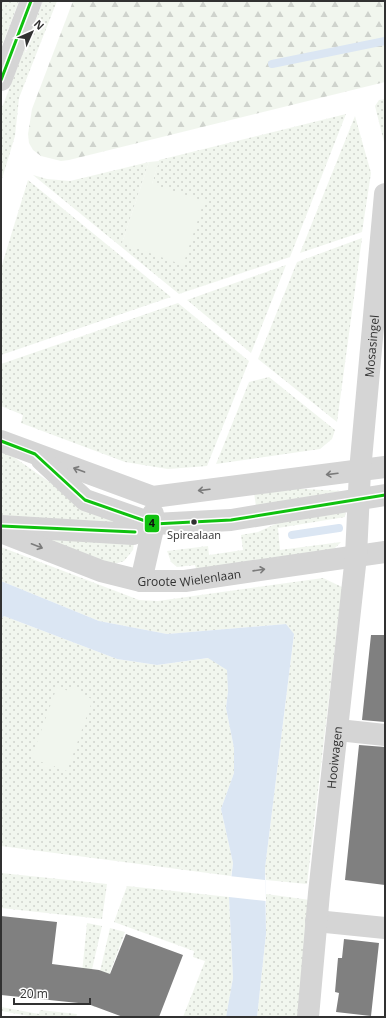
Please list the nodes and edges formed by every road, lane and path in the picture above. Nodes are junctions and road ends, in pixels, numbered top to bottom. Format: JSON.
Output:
{"nodes":[{"id":1,"x":30,"y":1,"type":"edge"},
{"id":2,"x":1,"y":80,"type":"edge"},
{"id":3,"x":385,"y":194,"type":"edge"},
{"id":4,"x":1,"y":441,"type":"edge"},
{"id":5,"x":35,"y":454,"type":"junction"},
{"id":6,"x":385,"y":467,"type":"edge"},
{"id":7,"x":360,"y":471,"type":"junction"},
{"id":8,"x":385,"y":495,"type":"edge"},
{"id":9,"x":152,"y":497,"type":"junction"},
{"id":10,"x":360,"y":499,"type":"junction"},
{"id":11,"x":154,"y":524,"type":"junction"},
{"id":12,"x":1,"y":526,"type":"edge"},
{"id":13,"x":1,"y":532,"type":"edge"},
{"id":14,"x":385,"y":552,"type":"edge"},
{"id":15,"x":356,"y":556,"type":"junction"},
{"id":16,"x":141,"y":581,"type":"junction"},
{"id":17,"x":338,"y":730,"type":"junction"},
{"id":18,"x":385,"y":735,"type":"edge"},
{"id":19,"x":316,"y":921,"type":"junction"},
{"id":20,"x":385,"y":928,"type":"edge"},
{"id":21,"x":308,"y":1017,"type":"edge"}],
"edges":[{"from":1,"to":2,"type":"street"},
{"from":3,"to":7,"type":"street","name":"Mosasingel"},
{"from":4,"to":5,"type":"street"},
{"from":9,"to":5,"type":"street","one_way":true},
{"from":5,"to":11,"type":"street"},
{"from":6,"to":7,"type":"street"},
{"from":7,"to":9,"type":"street","one_way":true},
{"from":7,"to":10,"type":"street","name":"Mosasingel"},
{"from":8,"to":10,"type":"street"},
{"from":9,"to":11,"type":"street"},
{"from":10,"to":11,"type":"street"},
{"from":10,"to":15,"type":"street","name":"Hooiwagen"},
{"from":11,"to":12,"type":"street"},
{"from":11,"to":16,"type":"street"},
{"from":13,"to":16,"type":"street","name":"Groote Wielenlaan","one_way":true},
{"from":14,"to":15,"type":"street","name":"Groote Wielenlaan"},
{"from":16,"to":15,"type":"street","name":"Groote Wielenlaan","one_way":true},
{"from":15,"to":17,"type":"street","name":"Hooiwagen"},
{"from":17,"to":18,"type":"street"},
{"from":17,"to":19,"type":"street","name":"Hooiwagen"},
{"from":19,"to":20,"type":"street"},
{"from":19,"to":21,"type":"street","name":"Hooiwagen"}]}
